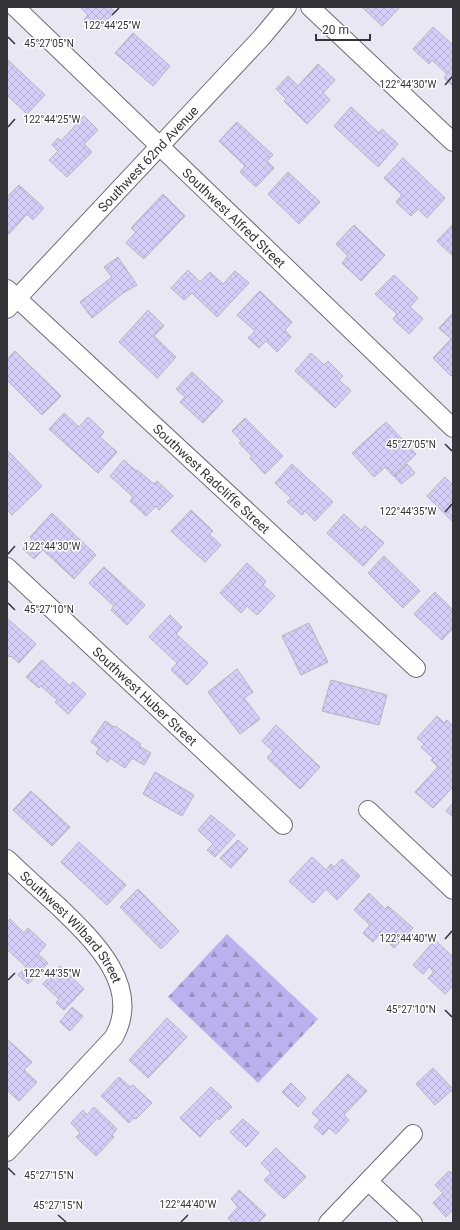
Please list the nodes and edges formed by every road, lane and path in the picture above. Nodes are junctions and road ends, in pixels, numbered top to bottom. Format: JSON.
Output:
{"nodes":[{"id":1,"x":15,"y":7,"type":"edge"},
{"id":2,"x":286,"y":7,"type":"edge"},
{"id":3,"x":310,"y":7,"type":"edge"},
{"id":4,"x":453,"y":142,"type":"edge"},
{"id":5,"x":159,"y":146,"type":"junction"},
{"id":6,"x":10,"y":299,"type":"edge"},
{"id":7,"x":453,"y":428,"type":"edge"},
{"id":8,"x":7,"y":567,"type":"edge"},
{"id":9,"x":416,"y":668,"type":"dead end"},
{"id":10,"x":368,"y":810,"type":"dead end"},
{"id":11,"x":283,"y":825,"type":"dead end"},
{"id":12,"x":7,"y":859,"type":"edge"},
{"id":13,"x":453,"y":890,"type":"edge"},
{"id":14,"x":413,"y":1134,"type":"dead end"},
{"id":15,"x":7,"y":1151,"type":"edge"},
{"id":16,"x":368,"y":1181,"type":"junction"},
{"id":17,"x":328,"y":1223,"type":"edge"},
{"id":18,"x":413,"y":1223,"type":"edge"}],
"edges":[{"from":1,"to":5,"type":"street","name":"Southwest Alfred Street"},
{"from":2,"to":5,"type":"street","name":"Southwest 62nd Avenue"},
{"from":3,"to":4,"type":"street"},
{"from":5,"to":6,"type":"street","name":"Southwest 62nd Avenue"},
{"from":5,"to":7,"type":"street","name":"Southwest Alfred Street"},
{"from":6,"to":9,"type":"street","name":"Southwest Radcliffe Street"},
{"from":8,"to":11,"type":"street","name":"Southwest Huber Street"},
{"from":10,"to":13,"type":"street"},
{"from":12,"to":15,"type":"street","name":"Southwest Wilbard Street"},
{"from":14,"to":16,"type":"street"},
{"from":16,"to":17,"type":"street"},
{"from":16,"to":18,"type":"street"}]}
